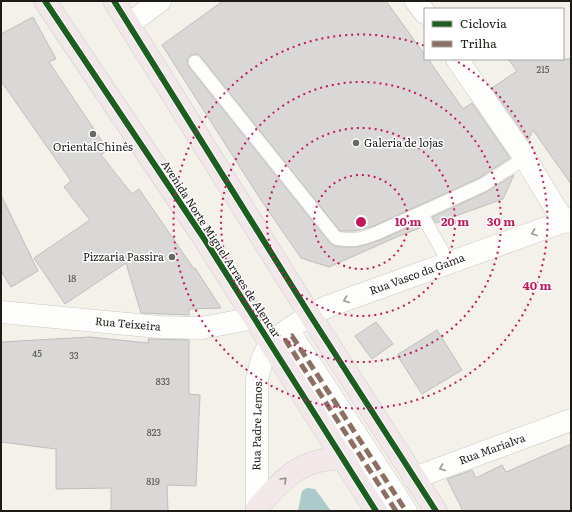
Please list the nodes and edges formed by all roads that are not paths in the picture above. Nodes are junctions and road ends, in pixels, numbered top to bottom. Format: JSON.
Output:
{"nodes":[{"id":1,"x":45,"y":1,"type":"edge"},
{"id":2,"x":114,"y":1,"type":"edge"},
{"id":3,"x":160,"y":1,"type":"edge"},
{"id":4,"x":416,"y":1,"type":"edge"},
{"id":5,"x":424,"y":12,"type":"edge"},
{"id":6,"x":129,"y":24,"type":"junction"},
{"id":7,"x":458,"y":60,"type":"edge"},
{"id":8,"x":195,"y":62,"type":"dead end"},
{"id":9,"x":525,"y":158,"type":"junction"},
{"id":10,"x":422,"y":213,"type":"junction"},
{"id":11,"x":568,"y":221,"type":"edge"},
{"id":12,"x":449,"y":263,"type":"junction"},
{"id":13,"x":1,"y":312,"type":"edge"},
{"id":14,"x":310,"y":315,"type":"junction"},
{"id":15,"x":254,"y":318,"type":"junction"},
{"id":16,"x":270,"y":342,"type":"junction"},
{"id":17,"x":571,"y":420,"type":"edge"},
{"id":18,"x":344,"y":458,"type":"junction"},
{"id":19,"x":414,"y":478,"type":"junction"},
{"id":20,"x":257,"y":509,"type":"edge"},
{"id":21,"x":376,"y":511,"type":"edge"},
{"id":22,"x":396,"y":511,"type":"edge"},
{"id":23,"x":406,"y":511,"type":"edge"},
{"id":24,"x":436,"y":511,"type":"edge"}],
"edges":[{"from":1,"to":15,"type":"main road","name":"Avenida Norte Miguel Arraes de Alencar"},
{"from":2,"to":6,"type":"main road"},
{"from":3,"to":6,"type":"street"},
{"from":4,"to":5,"type":"street"},
{"from":6,"to":14,"type":"main road"},
{"from":7,"to":9,"type":"street"},
{"from":8,"to":10,"type":"lane"},
{"from":9,"to":10,"type":"lane"},
{"from":9,"to":11,"type":"street"},
{"from":10,"to":12,"type":"lane"},
{"from":11,"to":12,"type":"street","name":"Rua Vasco da Gama","one_way":true},
{"from":12,"to":14,"type":"street","name":"Rua Vasco da Gama","one_way":true},
{"from":13,"to":15,"type":"street","name":"Rua Teixeira"},
{"from":14,"to":16,"type":"street","name":"Rua Vasco da Gama"},
{"from":14,"to":19,"type":"main road"},
{"from":15,"to":16,"type":"main road","name":"Avenida Norte Miguel Arraes de Alencar"},
{"from":16,"to":18,"type":"main road","name":"Avenida Norte Miguel Arraes de Alencar"},
{"from":16,"to":20,"type":"street","name":"Rua Padre Lemos"},
{"from":17,"to":19,"type":"street","name":"Rua Marialva","one_way":true},
{"from":20,"to":18,"type":"main road","one_way":true},
{"from":18,"to":21,"type":"main road","name":"Avenida Norte Miguel Arraes de Alencar"},
{"from":19,"to":24,"type":"main road"},
{"from":22,"to":23,"type":"street"}]}
